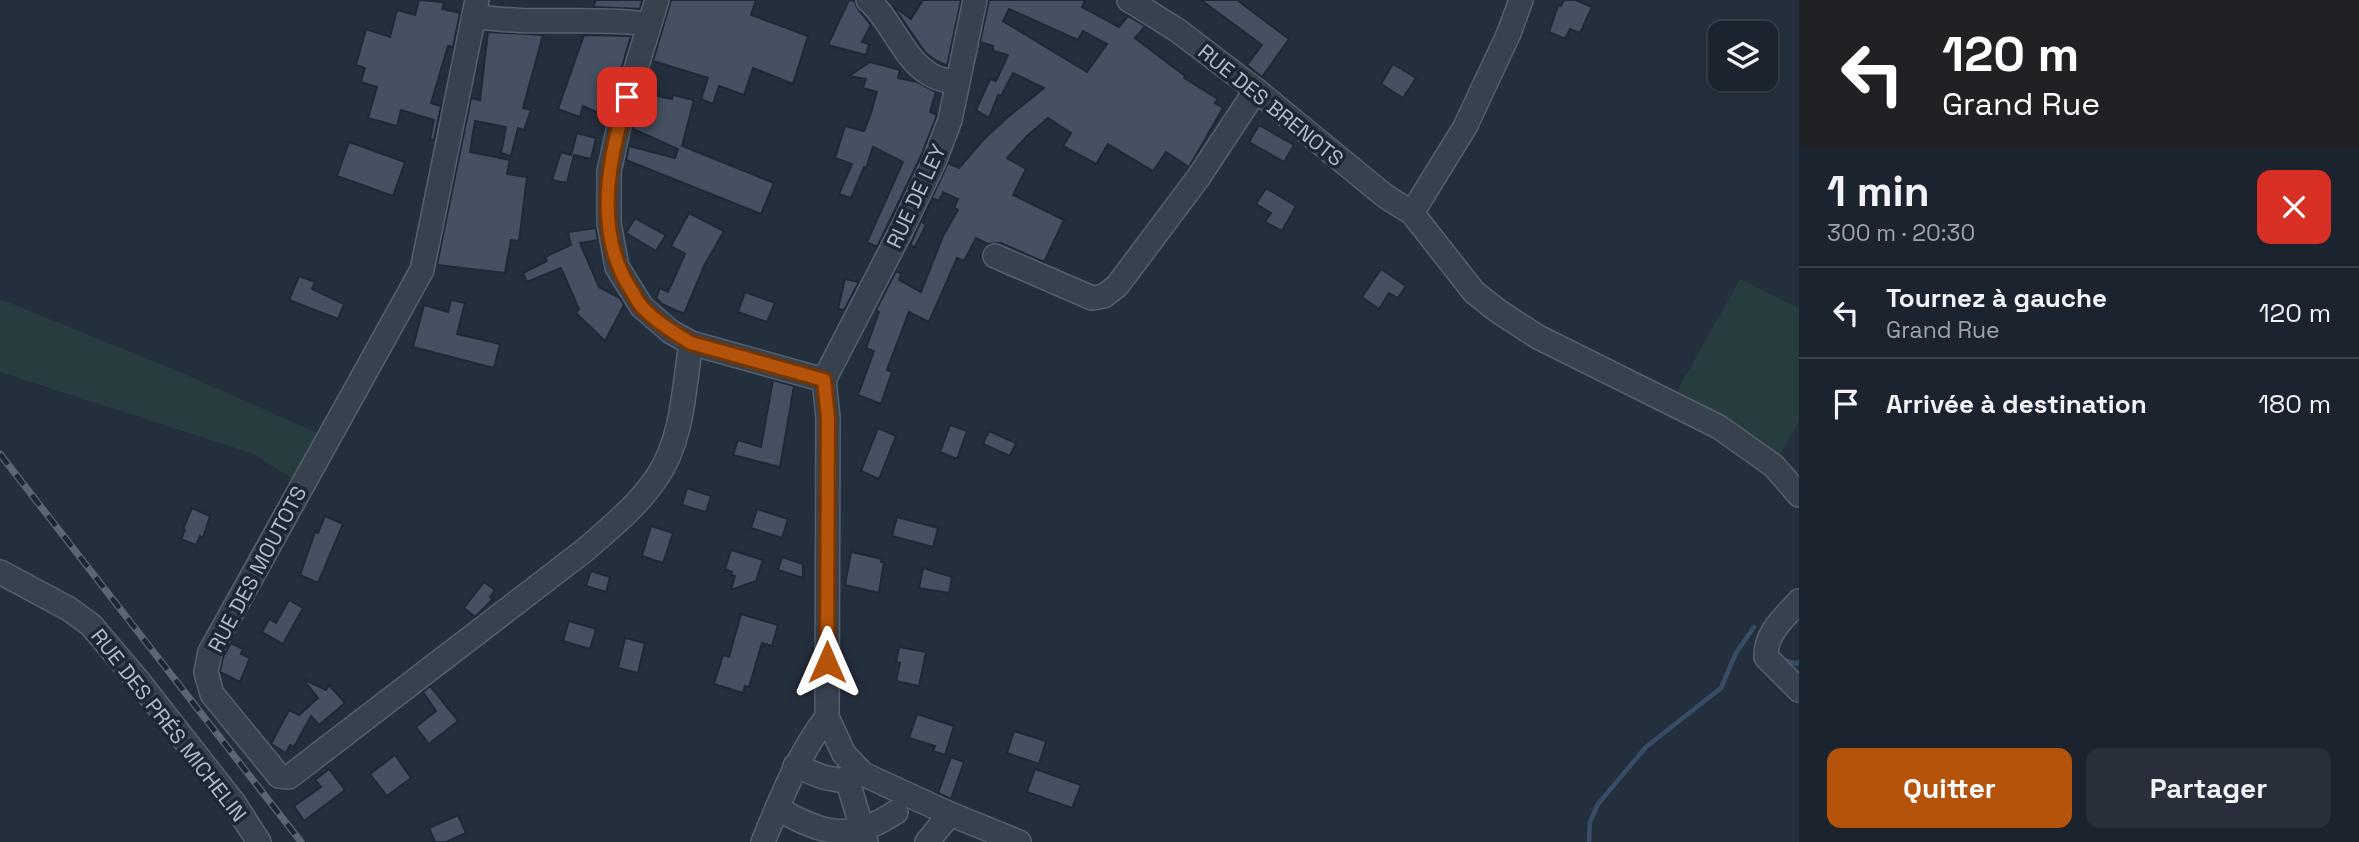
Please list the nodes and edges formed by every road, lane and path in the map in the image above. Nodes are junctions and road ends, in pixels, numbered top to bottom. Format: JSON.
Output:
{"nodes":[{"id":1,"x":657,"y":0,"type":"edge"},
{"id":2,"x":868,"y":0,"type":"edge"},
{"id":3,"x":975,"y":0,"type":"edge"},
{"id":4,"x":1129,"y":0,"type":"edge"},
{"id":5,"x":1521,"y":0,"type":"edge"},
{"id":6,"x":475,"y":8,"type":"edge"},
{"id":7,"x":648,"y":24,"type":"junction"},
{"id":8,"x":957,"y":83,"type":"junction"},
{"id":9,"x":1256,"y":90,"type":"junction"},
{"id":10,"x":1412,"y":213,"type":"junction"},
{"id":11,"x":995,"y":256,"type":"dead end"},
{"id":12,"x":691,"y":343,"type":"junction"},
{"id":13,"x":824,"y":380,"type":"junction"},
{"id":14,"x":1799,"y":495,"type":"edge"},
{"id":15,"x":0,"y":572,"type":"edge"},
{"id":16,"x":1799,"y":601,"type":"edge"},
{"id":17,"x":1799,"y":690,"type":"edge"},
{"id":18,"x":827,"y":717,"type":"junction"},
{"id":19,"x":795,"y":766,"type":"junction"},
{"id":20,"x":855,"y":774,"type":"junction"},
{"id":21,"x":777,"y":808,"type":"junction"},
{"id":22,"x":896,"y":812,"type":"dead end"},
{"id":23,"x":950,"y":814,"type":"junction"},
{"id":24,"x":865,"y":839,"type":"edge"},
{"id":25,"x":259,"y":842,"type":"edge"},
{"id":26,"x":763,"y":842,"type":"edge"},
{"id":27,"x":927,"y":842,"type":"edge"},
{"id":28,"x":1020,"y":842,"type":"edge"}],
"edges":[{"from":1,"to":7,"type":"street"},
{"from":2,"to":8,"type":"street"},
{"from":3,"to":8,"type":"street","name":"RUE DE LEY"},
{"from":4,"to":9,"type":"street","name":"RUE DES BRENOTS"},
{"from":5,"to":10,"type":"street"},
{"from":6,"to":7,"type":"street"},
{"from":6,"to":12,"type":"street","name":"RUE DES MOUTOTS"},
{"from":7,"to":12,"type":"street"},
{"from":8,"to":13,"type":"street","name":"RUE DE LEY"},
{"from":9,"to":10,"type":"street","name":"RUE DES BRENOTS"},
{"from":9,"to":11,"type":"street"},
{"from":10,"to":14,"type":"street","name":"RUE DES BRENOTS"},
{"from":12,"to":13,"type":"street"},
{"from":13,"to":18,"type":"street"},
{"from":15,"to":25,"type":"street","name":"RUE DES PRÉS MICHELIN"},
{"from":16,"to":17,"type":"street"},
{"from":18,"to":19,"type":"street"},
{"from":18,"to":20,"type":"street"},
{"from":19,"to":20,"type":"street"},
{"from":19,"to":21,"type":"street"},
{"from":20,"to":23,"type":"street"},
{"from":20,"to":24,"type":"street"},
{"from":21,"to":24,"type":"street"},
{"from":21,"to":26,"type":"street"},
{"from":22,"to":24,"type":"street"},
{"from":23,"to":27,"type":"street"},
{"from":23,"to":28,"type":"street"}]}
